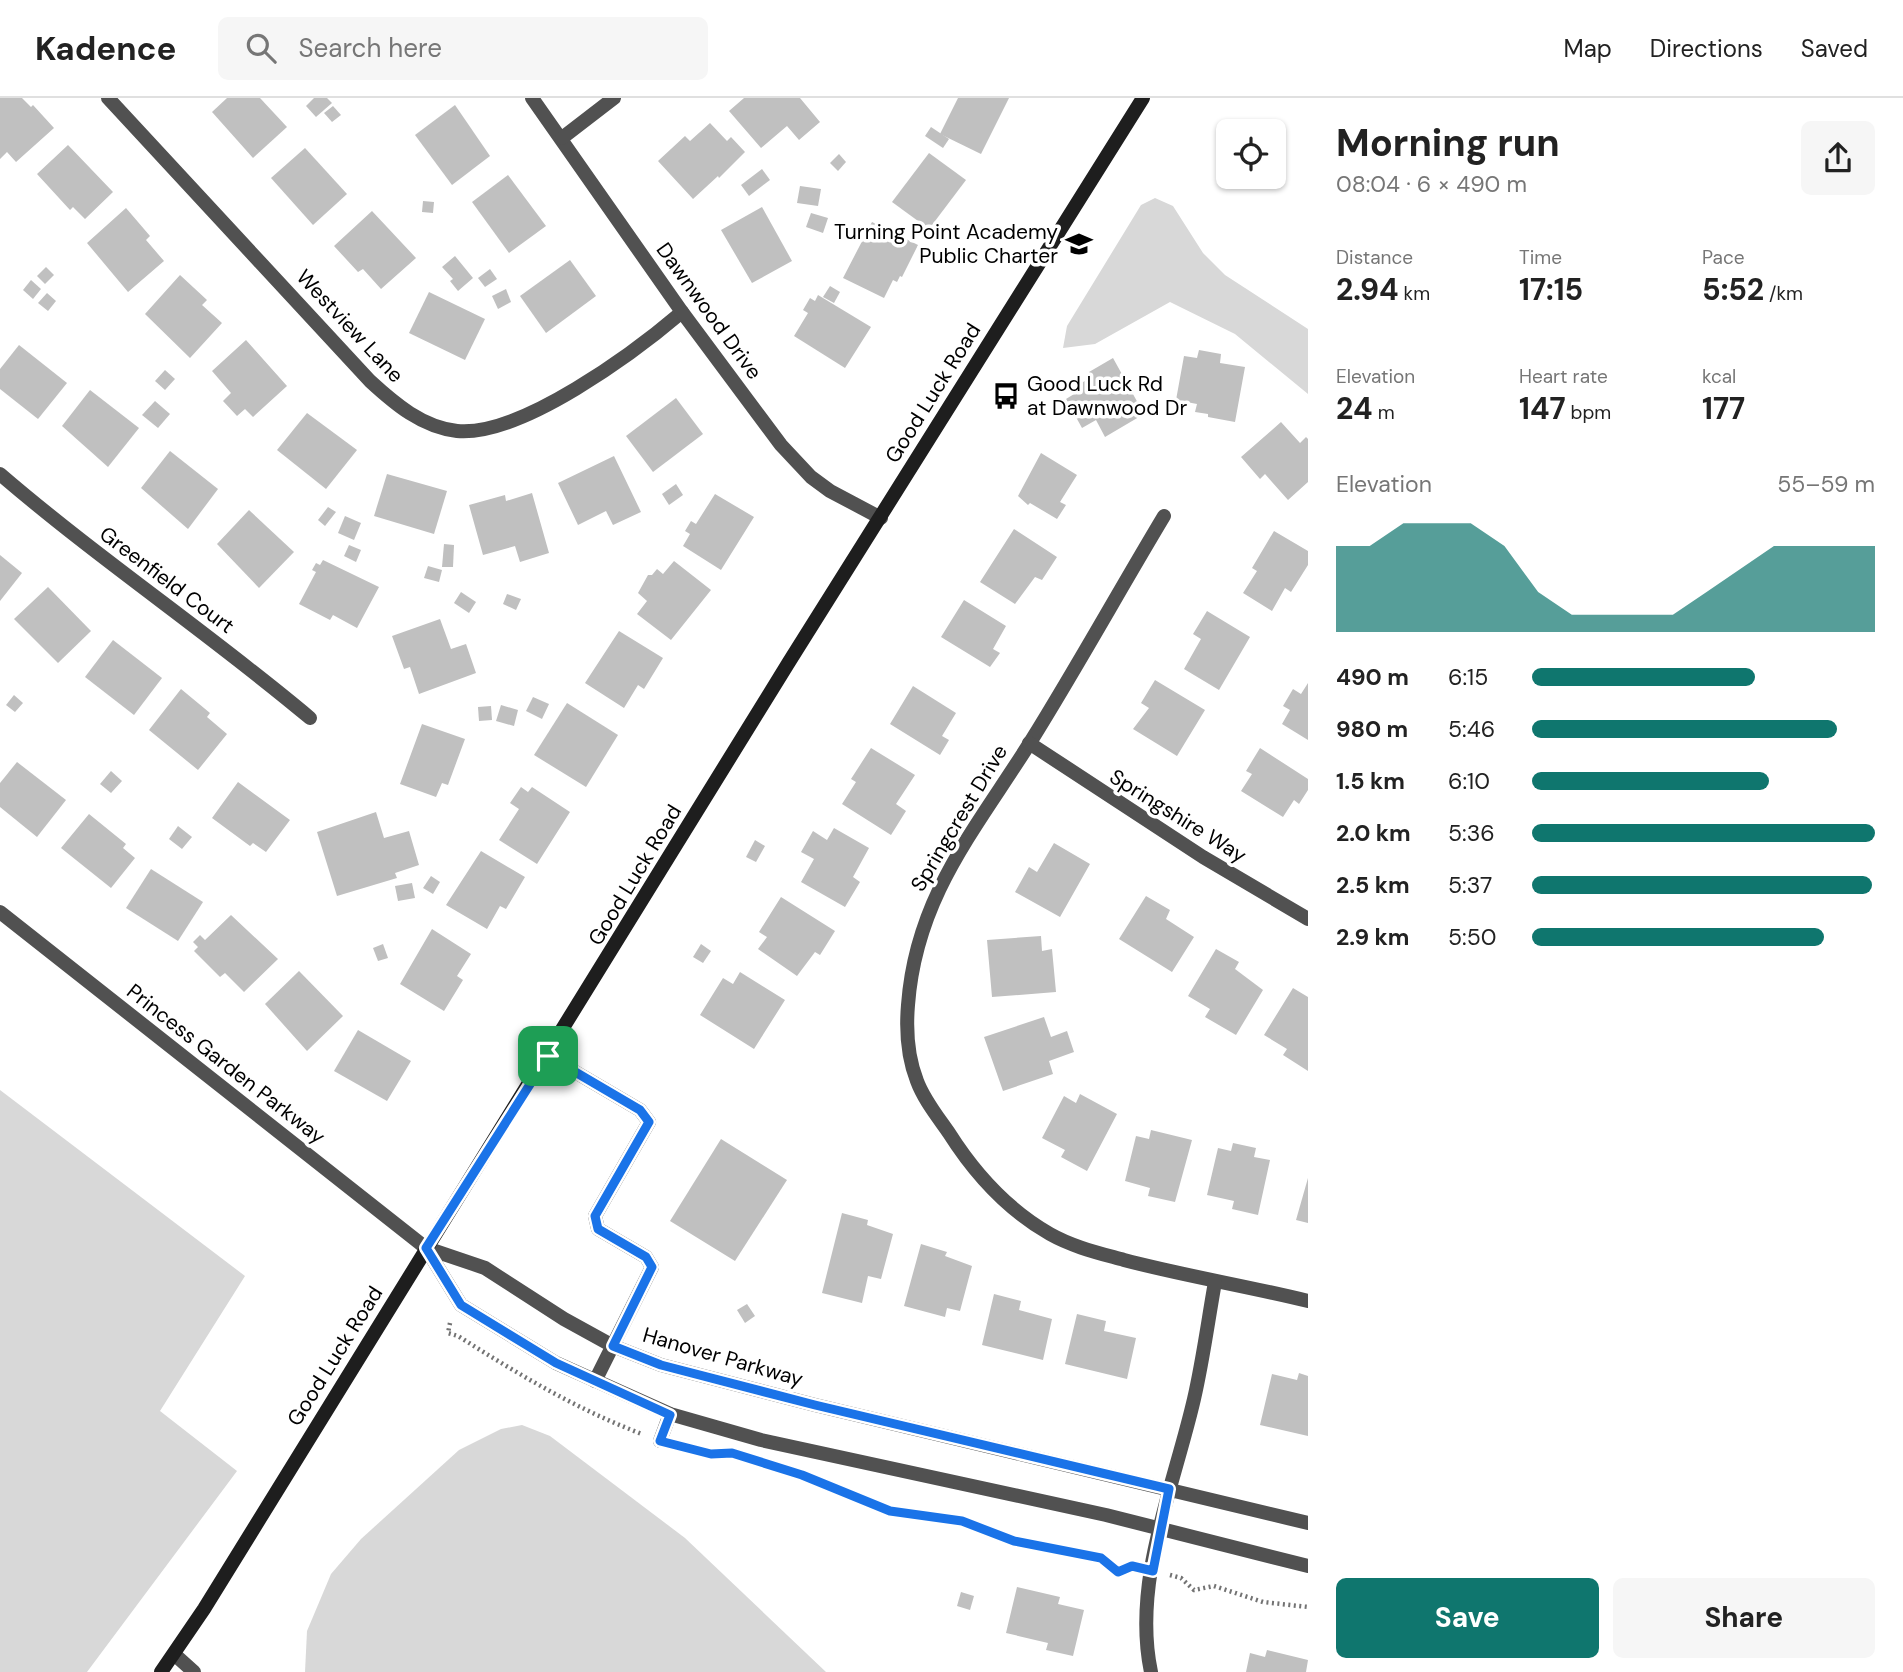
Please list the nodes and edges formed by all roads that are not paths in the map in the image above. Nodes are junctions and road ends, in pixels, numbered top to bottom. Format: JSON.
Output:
{"nodes":[{"id":1,"x":108,"y":98,"type":"edge"},
{"id":2,"x":532,"y":98,"type":"edge"},
{"id":3,"x":614,"y":98,"type":"edge"},
{"id":4,"x":1143,"y":98,"type":"edge"},
{"id":5,"x":562,"y":138,"type":"junction"},
{"id":6,"x":682,"y":312,"type":"junction"},
{"id":7,"x":0,"y":474,"type":"edge"},
{"id":8,"x":1164,"y":516,"type":"dead end"},
{"id":9,"x":881,"y":518,"type":"junction"},
{"id":10,"x":310,"y":718,"type":"dead end"},
{"id":11,"x":1029,"y":743,"type":"junction"},
{"id":12,"x":0,"y":912,"type":"edge"},
{"id":13,"x":1308,"y":919,"type":"edge"},
{"id":14,"x":548,"y":1056,"type":"junction"},
{"id":15,"x":426,"y":1248,"type":"junction"},
{"id":16,"x":1215,"y":1282,"type":"junction"},
{"id":17,"x":1308,"y":1301,"type":"edge"},
{"id":18,"x":613,"y":1346,"type":"junction"},
{"id":19,"x":595,"y":1381,"type":"junction"},
{"id":20,"x":670,"y":1415,"type":"junction"},
{"id":21,"x":660,"y":1441,"type":"road end"},
{"id":22,"x":1169,"y":1489,"type":"junction"},
{"id":23,"x":1308,"y":1523,"type":"edge"},
{"id":24,"x":1159,"y":1530,"type":"junction"},
{"id":25,"x":1308,"y":1566,"type":"edge"},
{"id":26,"x":174,"y":1654,"type":"junction"},
{"id":27,"x":161,"y":1672,"type":"edge"},
{"id":28,"x":194,"y":1672,"type":"edge"},
{"id":29,"x":1151,"y":1672,"type":"edge"}],
"edges":[{"from":1,"to":6,"type":"street","name":"Westview Lane"},
{"from":2,"to":5,"type":"street","name":"Dawnwood Drive"},
{"from":3,"to":5,"type":"street"},
{"from":4,"to":9,"type":"main road","name":"Good Luck Road"},
{"from":5,"to":6,"type":"street","name":"Dawnwood Drive"},
{"from":6,"to":9,"type":"street","name":"Dawnwood Drive"},
{"from":7,"to":10,"type":"street","name":"Greenfield Court"},
{"from":8,"to":11,"type":"street","name":"Springcrest Drive"},
{"from":9,"to":14,"type":"main road","name":"Good Luck Road"},
{"from":11,"to":13,"type":"street","name":"Springshire Way"},
{"from":11,"to":16,"type":"street","name":"Springcrest Drive"},
{"from":12,"to":15,"type":"street","name":"Princess Garden Parkway"},
{"from":14,"to":15,"type":"main road","name":"Good Luck Road"},
{"from":14,"to":18,"type":"street"},
{"from":15,"to":18,"type":"street","name":"Hanover Parkway"},
{"from":15,"to":19,"type":"street"},
{"from":15,"to":26,"type":"main road","name":"Good Luck Road"},
{"from":16,"to":17,"type":"street","name":"Springcrest Drive"},
{"from":16,"to":22,"type":"street"},
{"from":18,"to":19,"type":"street"},
{"from":18,"to":22,"type":"street","name":"Hanover Parkway"},
{"from":19,"to":20,"type":"street"},
{"from":20,"to":21,"type":"street"},
{"from":20,"to":24,"type":"street"},
{"from":22,"to":23,"type":"street","name":"Hanover Parkway"},
{"from":22,"to":24,"type":"street"},
{"from":24,"to":25,"type":"street"},
{"from":24,"to":29,"type":"street"},
{"from":26,"to":27,"type":"main road","name":"Good Luck Road"},
{"from":26,"to":28,"type":"street"}]}
